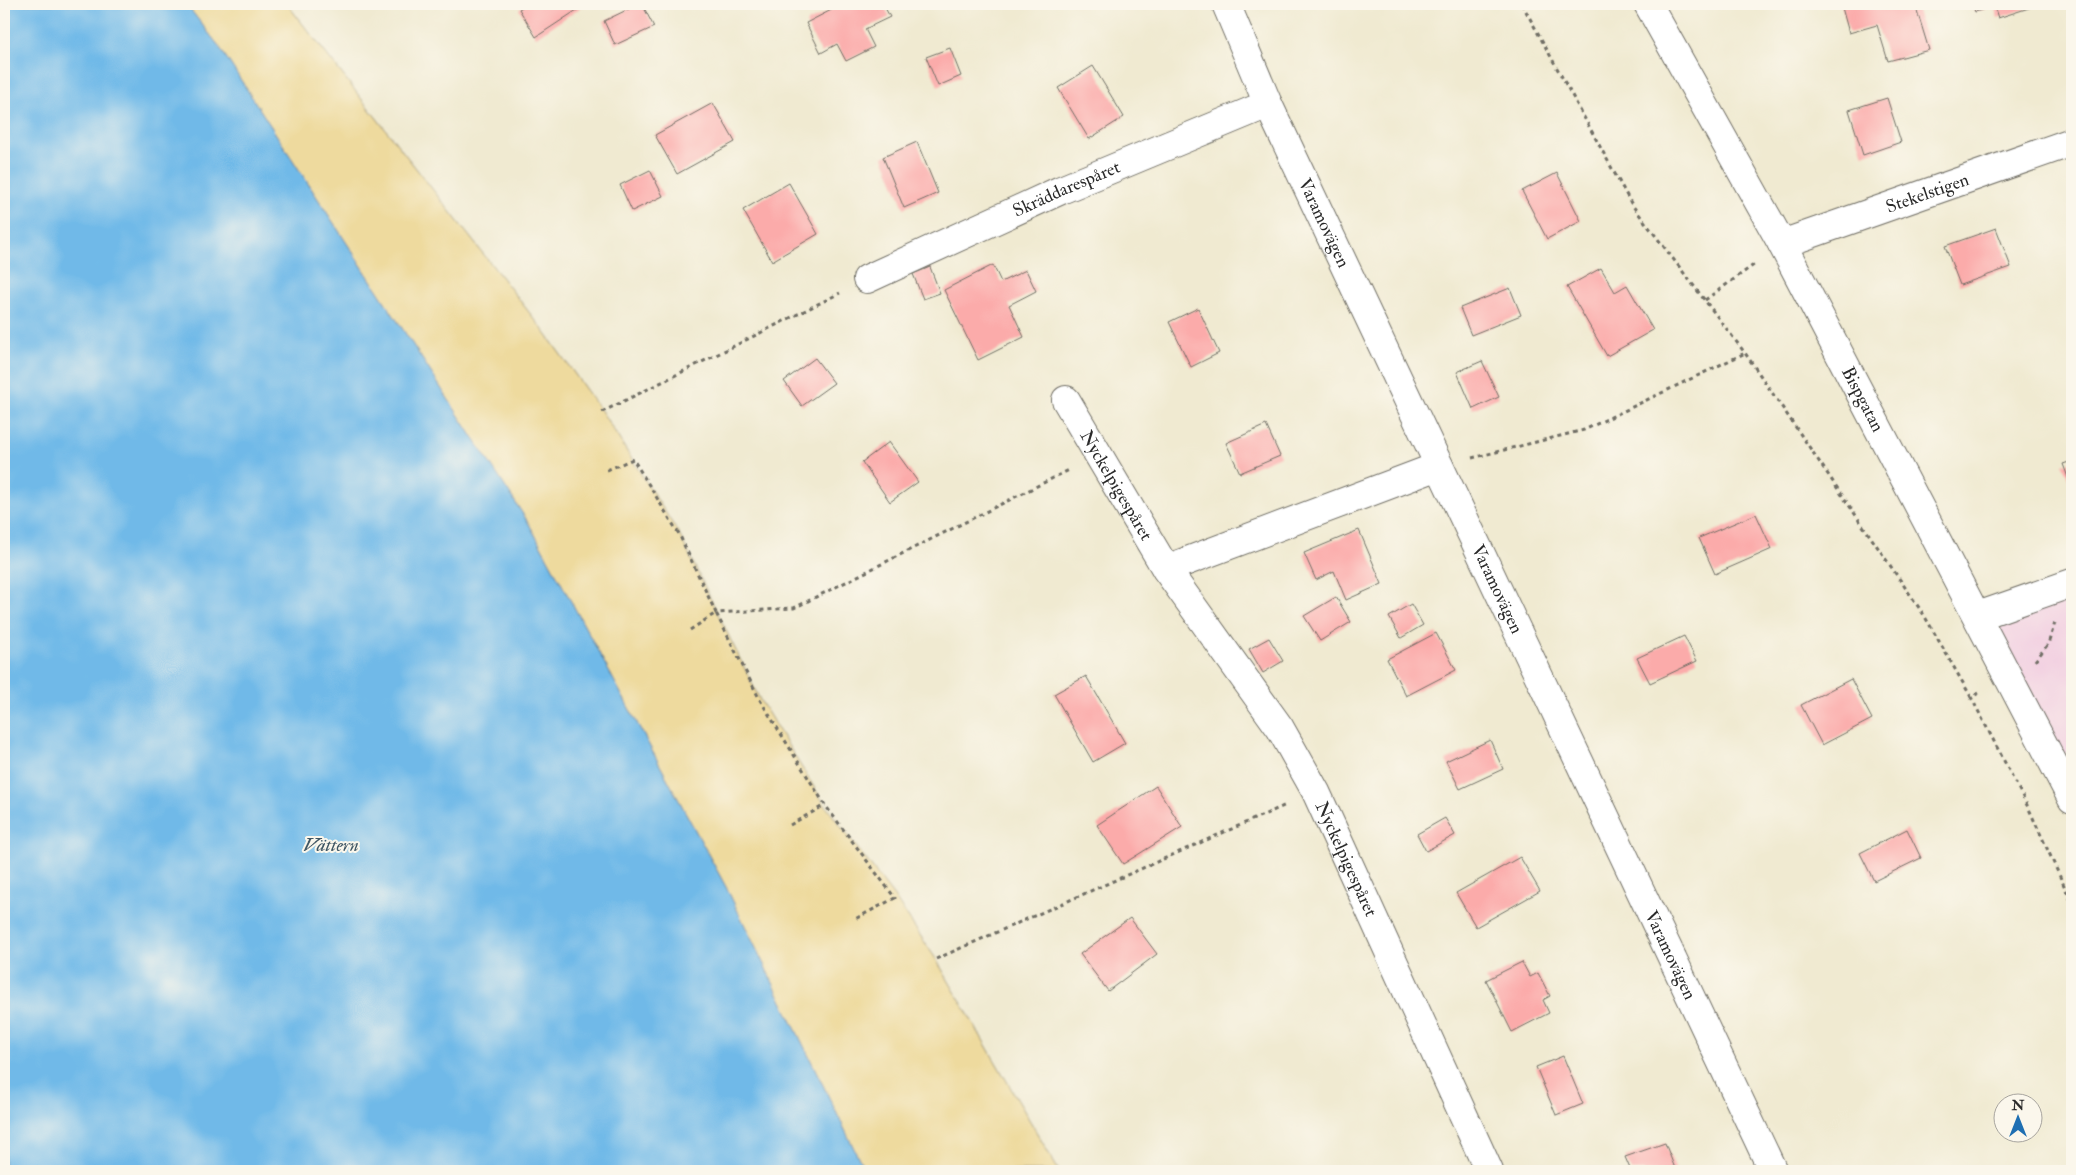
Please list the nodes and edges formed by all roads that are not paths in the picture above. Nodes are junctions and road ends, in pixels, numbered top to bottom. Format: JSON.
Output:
{"nodes":[{"id":1,"x":1226,"y":4,"type":"edge"},
{"id":2,"x":1648,"y":4,"type":"edge"},
{"id":3,"x":1268,"y":104,"type":"junction"},
{"id":4,"x":2072,"y":142,"type":"edge"},
{"id":5,"x":1782,"y":244,"type":"junction"},
{"id":6,"x":867,"y":279,"type":"road end"},
{"id":7,"x":1066,"y":400,"type":"dead end"},
{"id":8,"x":1439,"y":466,"type":"junction"},
{"id":9,"x":1166,"y":569,"type":"junction"},
{"id":10,"x":2072,"y":583,"type":"edge"},
{"id":11,"x":1978,"y":616,"type":"junction"},
{"id":12,"x":2072,"y":799,"type":"edge"},
{"id":13,"x":1489,"y":1171,"type":"edge"},
{"id":14,"x":1773,"y":1171,"type":"edge"}],
"edges":[{"from":1,"to":3,"type":"street","name":"Varamovägen"},
{"from":2,"to":5,"type":"street","name":"Bispgatan"},
{"from":3,"to":6,"type":"street","name":"Skräddarespåret"},
{"from":3,"to":8,"type":"street","name":"Varamovägen"},
{"from":4,"to":5,"type":"street","name":"Stekelstigen"},
{"from":5,"to":11,"type":"street","name":"Bispgatan"},
{"from":7,"to":9,"type":"street","name":"Nyckelpigespåret"},
{"from":8,"to":9,"type":"street"},
{"from":8,"to":14,"type":"street","name":"Varamovägen"},
{"from":9,"to":13,"type":"street","name":"Nyckelpigespåret"},
{"from":10,"to":11,"type":"street"},
{"from":11,"to":12,"type":"street","name":"Bispgatan"}]}
